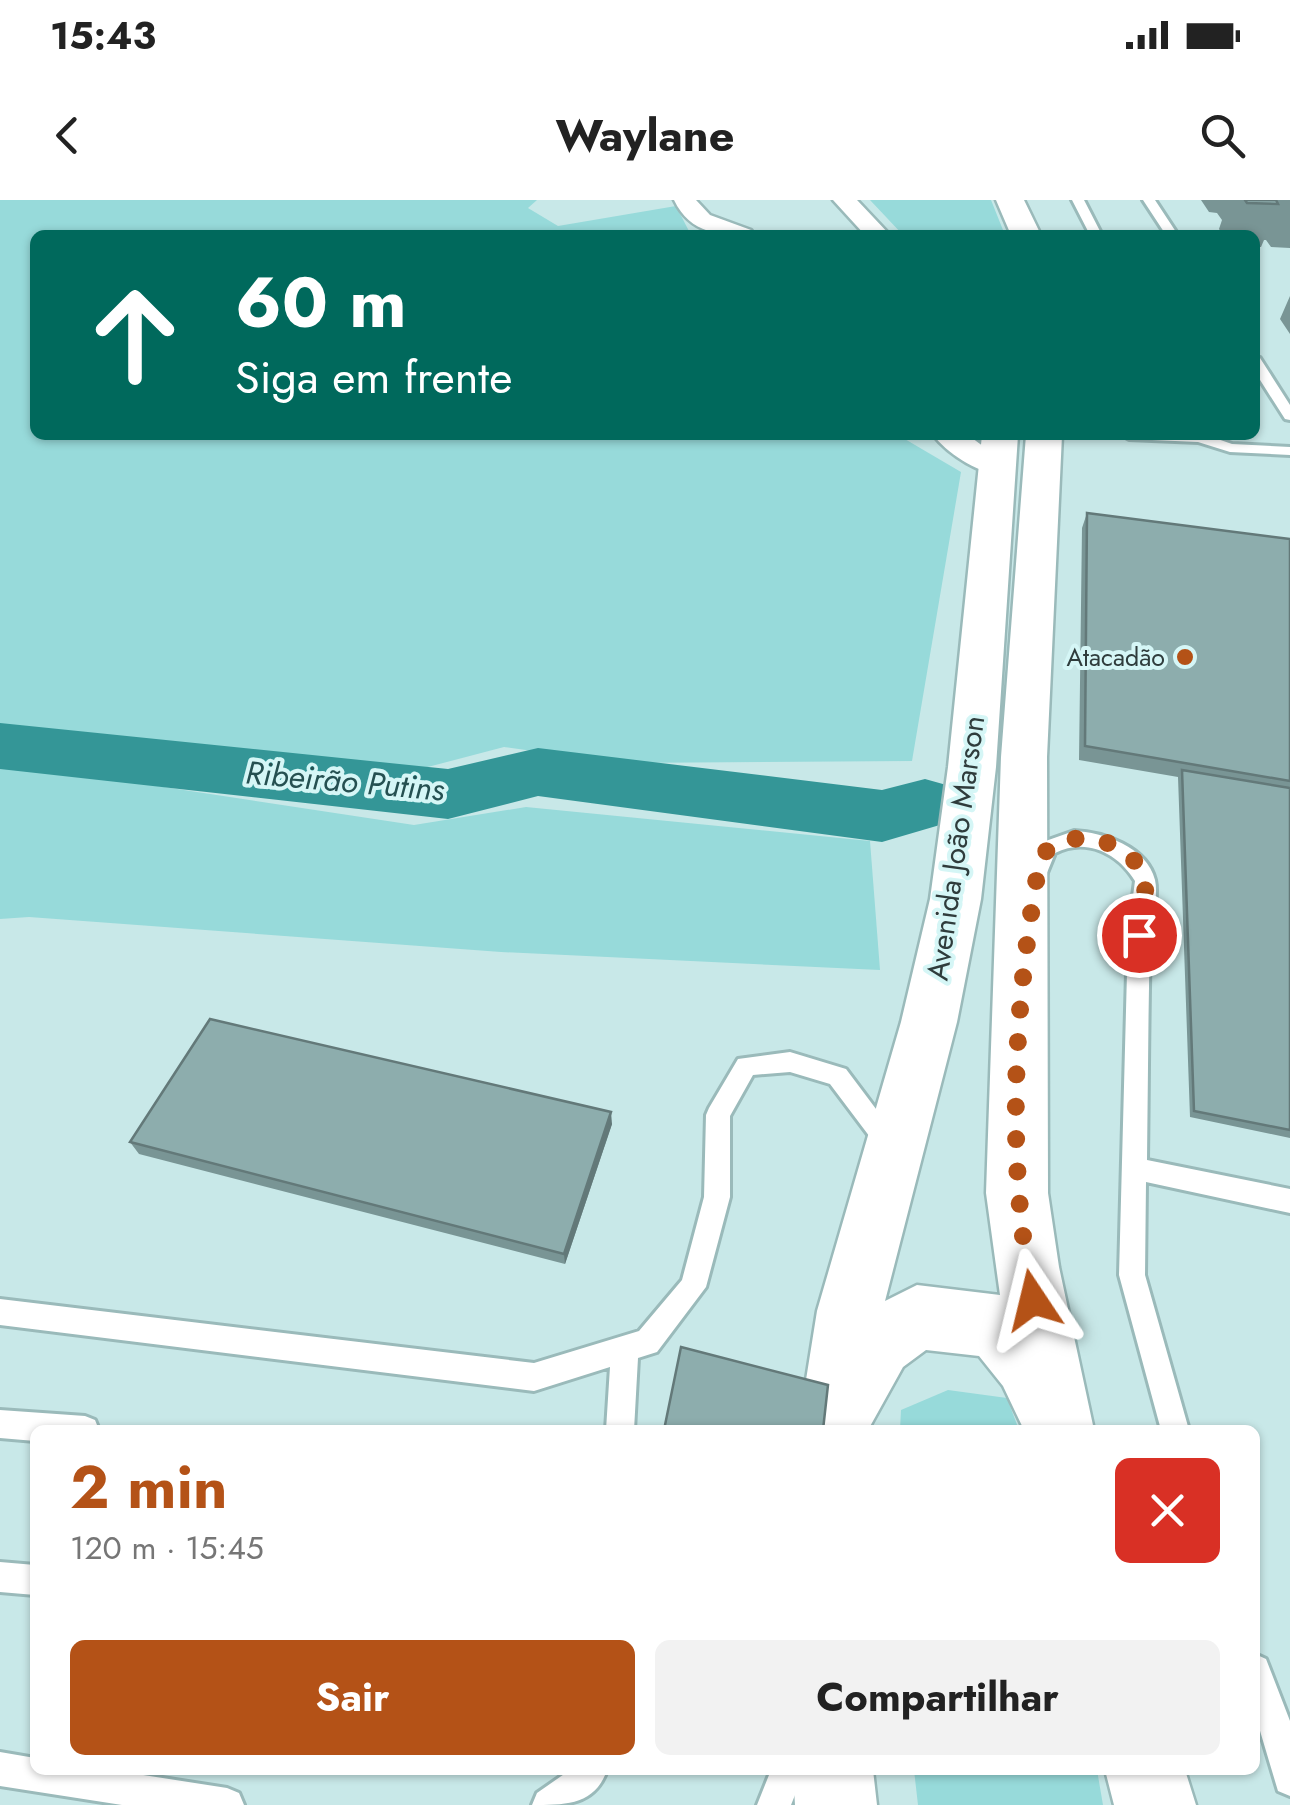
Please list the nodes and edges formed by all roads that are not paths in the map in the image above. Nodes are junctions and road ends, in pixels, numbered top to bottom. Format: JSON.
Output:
{"nodes":[{"id":1,"x":685,"y":200,"type":"edge"},
{"id":2,"x":844,"y":200,"type":"edge"},
{"id":3,"x":1010,"y":200,"type":"edge"},
{"id":4,"x":1078,"y":200,"type":"edge"},
{"id":5,"x":1149,"y":200,"type":"edge"},
{"id":6,"x":728,"y":230,"type":"edge"},
{"id":7,"x":873,"y":230,"type":"edge"},
{"id":8,"x":1022,"y":230,"type":"edge"},
{"id":9,"x":1093,"y":230,"type":"edge"},
{"id":10,"x":1169,"y":230,"type":"edge"},
{"id":11,"x":1260,"y":370,"type":"edge"},
{"id":12,"x":1290,"y":416,"type":"edge"},
{"id":13,"x":964,"y":440,"type":"edge"},
{"id":14,"x":1044,"y":440,"type":"edge"},
{"id":15,"x":1207,"y":440,"type":"edge"},
{"id":16,"x":998,"y":451,"type":"edge"},
{"id":17,"x":1290,"y":451,"type":"edge"},
{"id":18,"x":1024,"y":952,"type":"junction"},
{"id":19,"x":892,"y":1145,"type":"junction"},
{"id":20,"x":1132,"y":1168,"type":"junction"},
{"id":21,"x":1290,"y":1201,"type":"edge"},
{"id":22,"x":0,"y":1312,"type":"edge"},
{"id":23,"x":625,"y":1349,"type":"junction"},
{"id":24,"x":0,"y":1424,"type":"edge"},
{"id":25,"x":834,"y":1424,"type":"edge"},
{"id":26,"x":620,"y":1425,"type":"edge"},
{"id":27,"x":1057,"y":1425,"type":"edge"},
{"id":28,"x":1058,"y":1425,"type":"edge"},
{"id":29,"x":1174,"y":1425,"type":"edge"},
{"id":30,"x":30,"y":1426,"type":"edge"},
{"id":31,"x":0,"y":1576,"type":"edge"},
{"id":32,"x":30,"y":1579,"type":"edge"},
{"id":33,"x":1260,"y":1682,"type":"edge"},
{"id":34,"x":1285,"y":1741,"type":"edge"},
{"id":35,"x":0,"y":1769,"type":"edge"},
{"id":36,"x":30,"y":1774,"type":"edge"},
{"id":37,"x":38,"y":1775,"type":"edge"},
{"id":38,"x":589,"y":1775,"type":"edge"},
{"id":39,"x":786,"y":1775,"type":"edge"},
{"id":40,"x":833,"y":1775,"type":"edge"},
{"id":41,"x":1146,"y":1775,"type":"edge"},
{"id":42,"x":1290,"y":1779,"type":"edge"},
{"id":43,"x":226,"y":1805,"type":"edge"},
{"id":44,"x":550,"y":1805,"type":"edge"},
{"id":45,"x":774,"y":1805,"type":"edge"},
{"id":46,"x":836,"y":1805,"type":"edge"},
{"id":47,"x":1155,"y":1805,"type":"edge"}],
"edges":[{"from":1,"to":6,"type":"street"},
{"from":2,"to":7,"type":"street"},
{"from":3,"to":8,"type":"main road"},
{"from":4,"to":9,"type":"lane"},
{"from":5,"to":10,"type":"lane"},
{"from":11,"to":12,"type":"lane"},
{"from":13,"to":16,"type":"street"},
{"from":14,"to":18,"type":"main road","name":"Avenida João Marson"},
{"from":15,"to":17,"type":"lane"},
{"from":16,"to":19,"type":"main road","name":"Avenida João Marson"},
{"from":18,"to":20,"type":"lane"},
{"from":18,"to":28,"type":"main road","name":"Avenida João Marson"},
{"from":19,"to":23,"type":"lane"},
{"from":19,"to":25,"type":"main road","name":"Avenida João Marson"},
{"from":20,"to":21,"type":"lane"},
{"from":20,"to":29,"type":"lane"},
{"from":22,"to":23,"type":"lane"},
{"from":23,"to":26,"type":"lane"},
{"from":24,"to":30,"type":"lane"},
{"from":25,"to":27,"type":"main road"},
{"from":31,"to":32,"type":"lane"},
{"from":33,"to":34,"type":"lane"},
{"from":34,"to":42,"type":"lane"},
{"from":35,"to":36,"type":"lane"},
{"from":37,"to":43,"type":"lane"},
{"from":38,"to":44,"type":"lane"},
{"from":39,"to":45,"type":"lane"},
{"from":40,"to":46,"type":"main road"},
{"from":41,"to":47,"type":"main road"}]}
